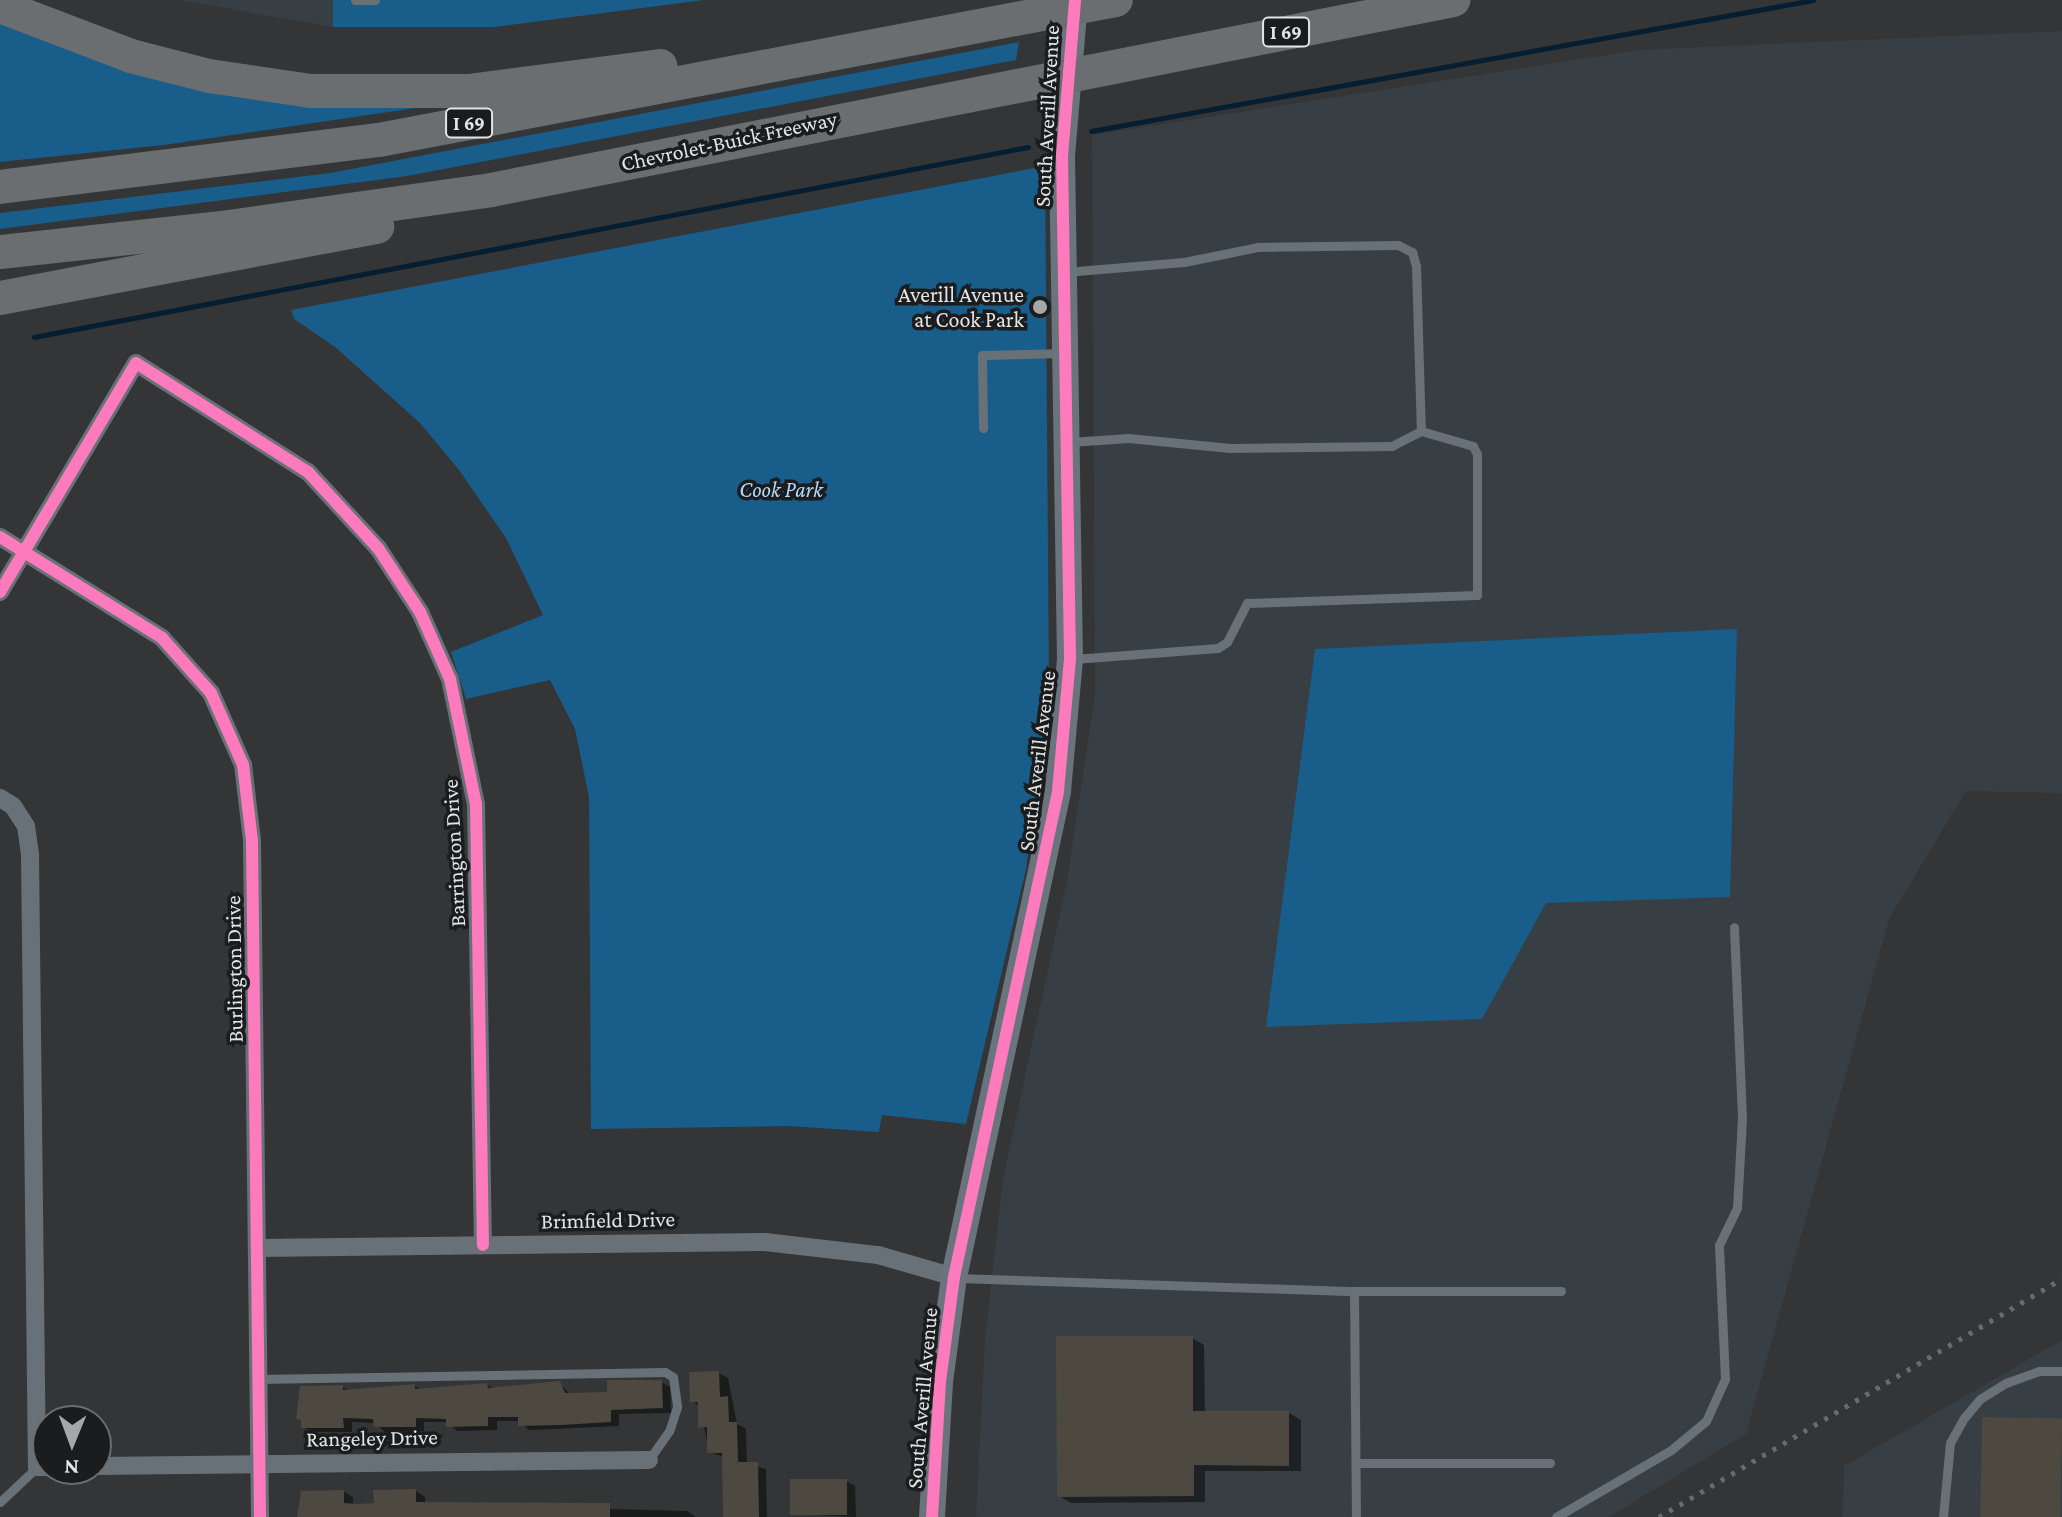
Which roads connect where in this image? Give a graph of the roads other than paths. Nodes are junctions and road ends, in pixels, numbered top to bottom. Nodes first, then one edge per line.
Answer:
1 (355, 0) edge
2 (375, 0) edge
3 (1075, 0) edge
4 (1116, 0) edge
5 (1453, 0) edge
6 (0, 6) edge
7 (934, 34) junction
8 (0, 187) edge
9 (491, 190) junction
10 (0, 252) edge
11 (1062, 272) junction
12 (0, 298) edge
13 (1064, 353) junction
14 (983, 428) dead end
15 (1421, 431) junction
16 (1066, 443) junction
17 (0, 537) edge
18 (24, 552) junction
19 (0, 592) edge
20 (1070, 659) junction
21 (0, 798) edge
22 (1734, 927) dead end
23 (483, 1245) junction
24 (257, 1248) junction
25 (954, 1277) junction
26 (1354, 1291) junction
27 (1561, 1291) dead end
28 (2062, 1371) edge
29 (259, 1379) junction
30 (41, 1405) edge
31 (649, 1460) joint
32 (261, 1463) junction
33 (1356, 1463) junction
34 (1550, 1463) dead end
35 (112, 1466) edge
36 (32, 1475) edge
37 (0, 1502) edge
38 (260, 1517) edge
39 (932, 1517) edge
40 (1356, 1517) edge
41 (1556, 1517) edge
42 (1943, 1517) edge

1 - 2 lane
3 - 11 street, South Averill Avenue
4 - 7 highway, I 69
5 - 9 highway, Chevrolet-Buick Freeway / I 69
6 - 7 highway
7 - 8 highway, I 69
9 - 10 highway, Chevrolet-Buick Freeway / I 69
9 - 12 highway
11 - 13 street, South Averill Avenue
11 - 15 lane
13 - 14 lane
13 - 16 street, South Averill Avenue
15 - 16 lane
15 - 20 lane
16 - 20 street, South Averill Avenue
17 - 18 street, Burlington Drive
18 - 19 street
18 - 23 street, Barrington Drive
18 - 24 street, Burlington Drive
20 - 25 street, South Averill Avenue
21 - 30 street
22 - 41 lane
23 - 24 street, Brimfield Drive
23 - 25 street, Brimfield Drive
24 - 29 street, Burlington Drive
25 - 26 lane
25 - 39 street, South Averill Avenue
26 - 27 lane
26 - 33 lane
28 - 42 lane
29 - 31 lane
29 - 32 street, Burlington Drive
31 - 32 street, Rangeley Drive
32 - 35 street, Rangeley Drive
32 - 38 street, Burlington Drive
33 - 34 lane
33 - 40 lane
36 - 37 lane

